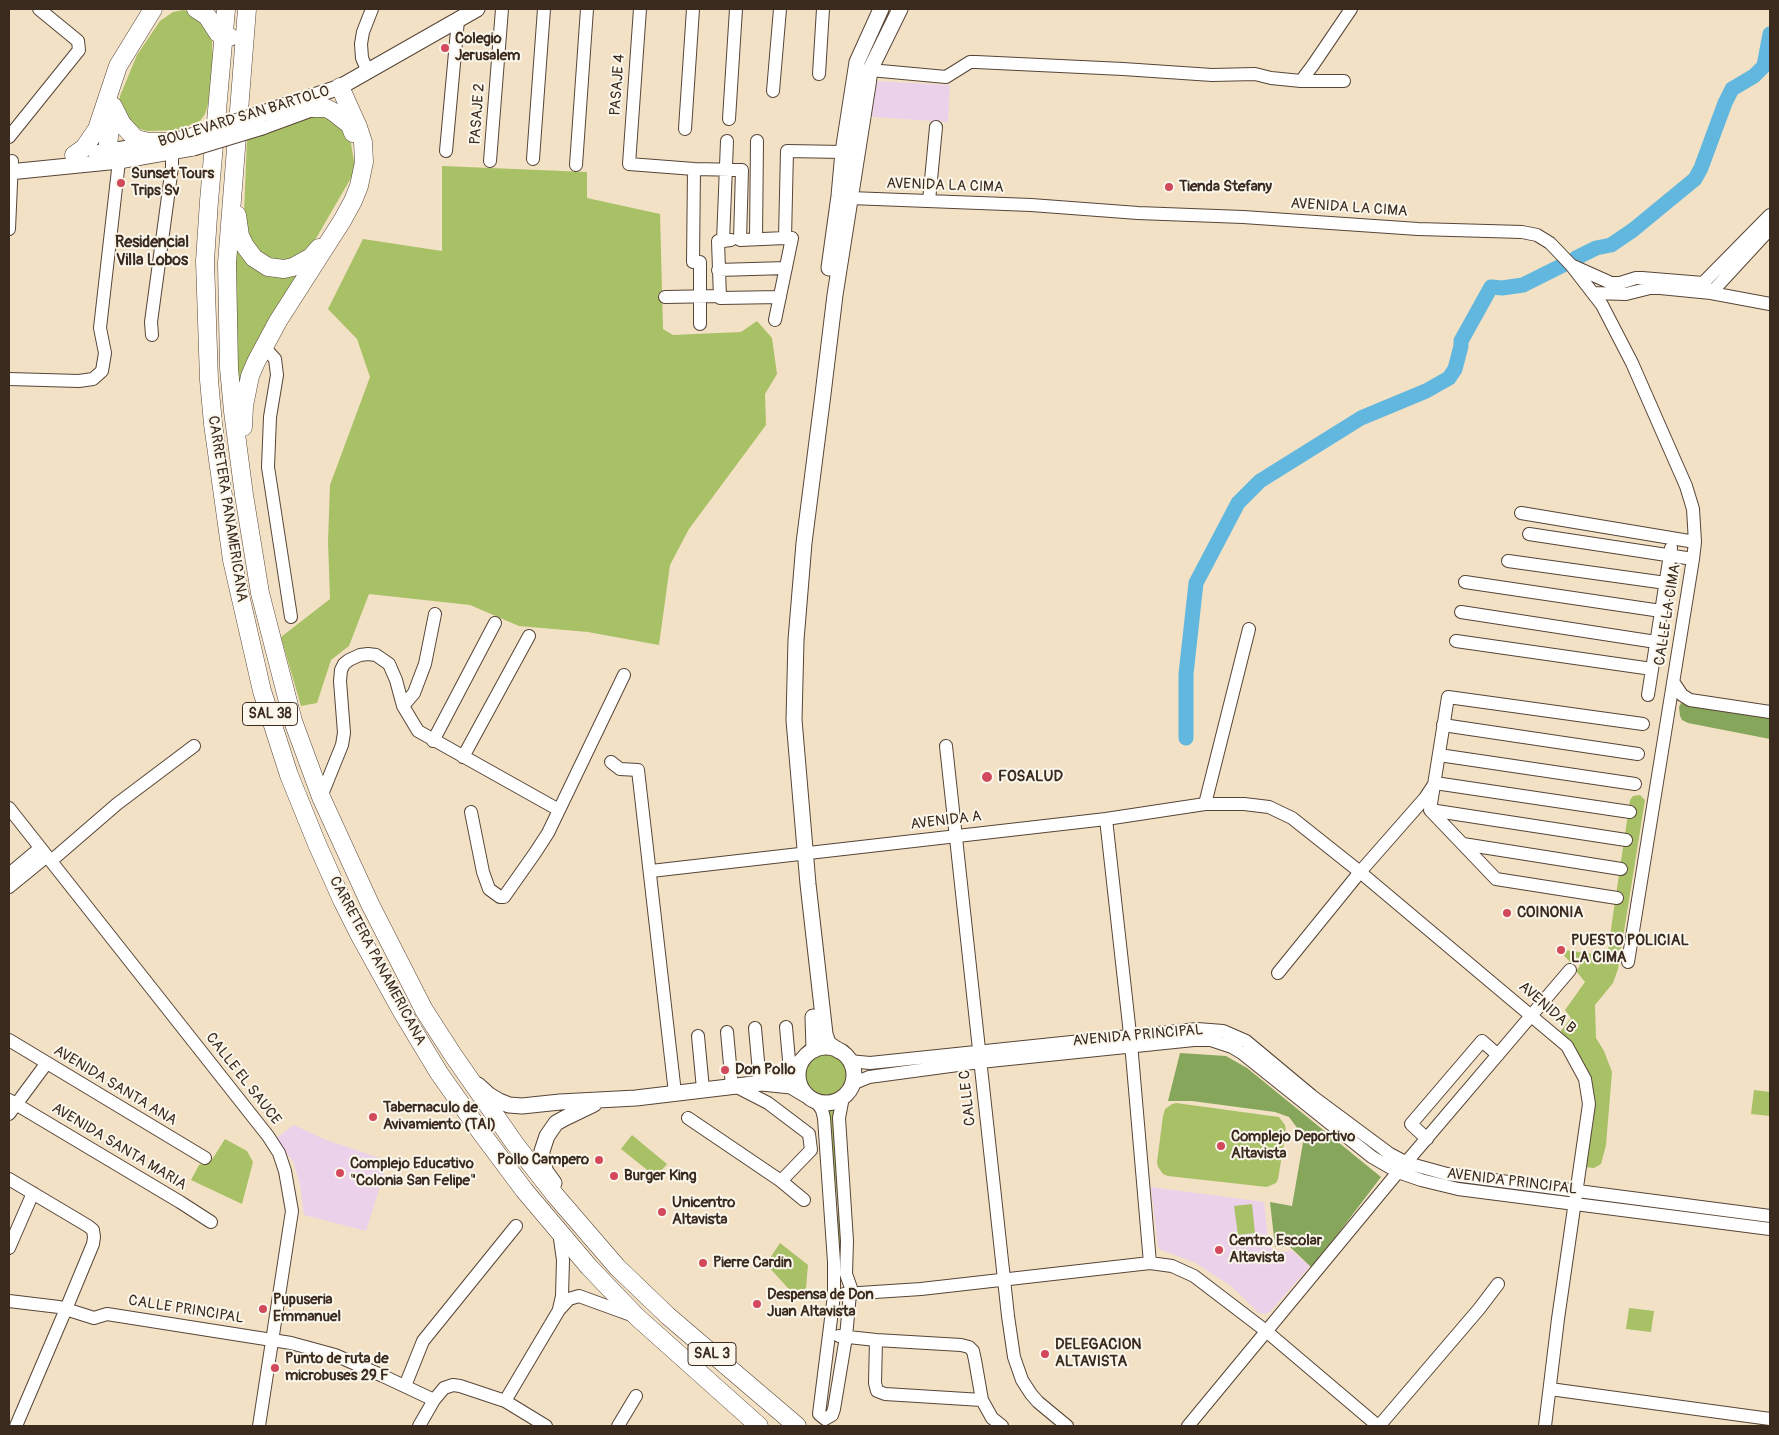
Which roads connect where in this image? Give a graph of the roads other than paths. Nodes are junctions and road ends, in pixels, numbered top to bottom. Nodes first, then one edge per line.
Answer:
1 (39, 9) edge
2 (153, 9) edge
3 (167, 9) edge
4 (196, 9) edge
5 (226, 9) edge
6 (247, 9) edge
7 (372, 9) edge
8 (477, 9) edge
9 (502, 9) edge
10 (544, 9) edge
11 (587, 9) edge
12 (640, 9) edge
13 (693, 9) edge
14 (736, 9) edge
15 (780, 9) edge
16 (823, 9) edge
17 (881, 9) edge
18 (900, 9) edge
19 (1351, 9) edge
20 (458, 20) junction
21 (224, 37) junction
22 (244, 38) junction
23 (870, 70) junction
24 (819, 74) dead end
25 (363, 75) junction
26 (1301, 81) junction
27 (1344, 82) dead end
28 (773, 91) dead end
29 (339, 93) junction
30 (110, 106) junction
31 (312, 108) junction
32 (729, 119) dead end
33 (263, 120) junction
34 (350, 125) junction
35 (936, 127) dead end
36 (685, 129) dead end
37 (10, 134) edge
38 (727, 141) dead end
39 (757, 142) dead end
40 (170, 147) junction
41 (446, 151) dead end
42 (843, 152) junction
43 (74, 156) junction
44 (106, 158) junction
45 (533, 158) dead end
46 (490, 161) dead end
47 (233, 164) junction
48 (576, 166) dead end
49 (10, 167) edge
50 (694, 169) junction
51 (726, 170) junction
52 (844, 197) junction
53 (929, 202) junction
54 (1770, 215) edge
55 (9, 229) edge
56 (1770, 229) edge
57 (785, 238) junction
58 (756, 239) junction
59 (740, 240) junction
60 (723, 241) junction
61 (1571, 265) junction
62 (1736, 265) junction
63 (786, 268) junction
64 (718, 270) junction
65 (1707, 288) junction
66 (1593, 293) junction
67 (700, 296) junction
68 (720, 296) junction
69 (665, 297) dead end
70 (780, 297) junction
71 (1742, 299) junction
72 (1770, 304) edge
73 (775, 320) dead end
74 (700, 324) dead end
75 (152, 334) dead end
76 (264, 347) junction
77 (9, 379) edge
78 (245, 501) junction
79 (225, 513) junction
80 (1521, 513) dead end
81 (1529, 534) dead end
82 (1673, 538) junction
83 (1696, 542) junction
84 (1670, 555) junction
85 (1693, 558) junction
86 (1508, 561) dead end
87 (1466, 582) dead end
88 (1666, 583) junction
89 (1660, 611) junction
90 (1461, 612) dead end
91 (435, 614) dead end
92 (291, 617) dead end
93 (495, 623) dead end
94 (1249, 629) dead end
95 (529, 636) dead end
96 (1456, 641) dead end
97 (1656, 642) junction
98 (1652, 669) junction
99 (624, 675) dead end
100 (1674, 683) junction
101 (1648, 695) dead end
102 (403, 706) junction
103 (1770, 712) edge
104 (1644, 724) dead end
105 (1443, 725) junction
106 (433, 741) junction
107 (194, 746) dead end
108 (946, 746) dead end
109 (1638, 754) dead end
110 (1439, 755) junction
111 (463, 757) junction
112 (611, 762) dead end
113 (1435, 783) junction
114 (1635, 784) dead end
115 (321, 797) junction
116 (1205, 804) junction
117 (1244, 804) joint
118 (9, 808) edge
119 (558, 810) junction
120 (1430, 810) junction
121 (471, 812) dead end
122 (1630, 812) dead end
123 (1106, 819) junction
124 (956, 836) junction
125 (1626, 840) dead end
126 (1463, 844) junction
127 (801, 854) junction
128 (46, 855) junction
129 (1621, 869) dead end
130 (650, 871) junction
131 (1360, 872) junction
132 (9, 874) edge
133 (9, 887) edge
134 (362, 888) junction
135 (1617, 898) dead end
136 (342, 900) junction
137 (380, 924) junction
138 (360, 936) junction
139 (1628, 962) dead end
140 (1570, 970) dead end
141 (1278, 973) dead end
142 (1531, 1016) junction
143 (786, 1027) dead end
144 (755, 1028) dead end
145 (727, 1032) dead end
146 (698, 1036) dead end
147 (9, 1040) edge
148 (1130, 1041) junction
149 (809, 1054) junction
150 (1498, 1055) junction
151 (453, 1056) junction
152 (844, 1056) junction
153 (980, 1057) junction
154 (46, 1064) junction
155 (790, 1071) junction
156 (758, 1084) junction
157 (852, 1084) junction
158 (734, 1086) junction
159 (703, 1089) junction
160 (675, 1093) junction
161 (843, 1097) junction
162 (811, 1098) junction
163 (606, 1100) junction
164 (768, 1103) junction
165 (11, 1106) edge
166 (688, 1118) dead end
167 (1427, 1139) junction
168 (205, 1158) dead end
169 (1402, 1167) junction
170 (9, 1179) edge
171 (781, 1181) junction
172 (1577, 1190) junction
173 (33, 1193) junction
174 (804, 1200) dead end
175 (1574, 1205) junction
176 (1770, 1216) edge
177 (211, 1222) dead end
178 (516, 1226) dead end
179 (1770, 1229) edge
180 (559, 1232) junction
181 (9, 1248) edge
182 (602, 1252) junction
183 (841, 1262) junction
184 (1150, 1263) junction
185 (629, 1279) joint
186 (1004, 1279) junction
187 (1498, 1284) dead end
188 (850, 1293) junction
189 (834, 1295) junction
190 (9, 1301) edge
191 (66, 1309) junction
192 (559, 1310) junction
193 (637, 1317) junction
194 (1266, 1331) junction
195 (830, 1334) junction
196 (846, 1337) junction
197 (272, 1340) junction
198 (876, 1340) junction
199 (405, 1386) junction
200 (1550, 1389) junction
201 (636, 1396) dead end
202 (765, 1399) junction
203 (434, 1400) junction
204 (982, 1400) junction
205 (505, 1401) junction
206 (15, 1412) edge
207 (1770, 1420) edge
208 (754, 1422) edge
209 (825, 1422) edge
210 (994, 1424) edge
211 (16, 1426) edge
212 (258, 1426) edge
213 (419, 1426) edge
214 (546, 1426) edge
215 (618, 1426) edge
216 (796, 1426) edge
217 (1067, 1426) edge
218 (1188, 1426) edge
219 (1378, 1426) edge
220 (1545, 1426) edge

1 - 37 street
2 - 30 highway
3 - 30 highway
4 - 21 highway
5 - 21 highway, CARRETERA PANAMERICANA / SAL 38
6 - 22 highway, CARRETERA PANAMERICANA / SAL 38
7 - 25 street
8 - 20 main road, BOULEVARD SAN BARTOLO
9 - 46 street, PASAJE 2
10 - 45 street
11 - 48 street
12 - 50 street, PASAJE 4
13 - 36 street
14 - 32 street
15 - 28 street
16 - 24 street
17 - 42 main road
18 - 23 main road
19 - 26 street
20 - 25 main road, BOULEVARD SAN BARTOLO
20 - 41 street
21 - 22 highway
21 - 79 highway, CARRETERA PANAMERICANA / SAL 38
22 - 47 highway, CARRETERA PANAMERICANA / SAL 38
23 - 26 street
23 - 52 main road
25 - 29 main road, BOULEVARD SAN BARTOLO
26 - 27 street
29 - 31 main road, BOULEVARD SAN BARTOLO
29 - 33 main road, BOULEVARD SAN BARTOLO
29 - 34 highway
29 - 76 highway
30 - 40 highway
30 - 43 highway
30 - 44 highway
31 - 33 main road, BOULEVARD SAN BARTOLO
31 - 34 highway
33 - 40 main road, BOULEVARD SAN BARTOLO, bridge
34 - 47 highway
35 - 53 street
38 - 51 street
39 - 58 street
40 - 44 main road, BOULEVARD SAN BARTOLO
40 - 75 street
42 - 52 main road
42 - 57 street
43 - 44 main road
43 - 49 main road
44 - 49 main road
44 - 77 street
47 - 78 highway, CARRETERA PANAMERICANA / SAL 38
49 - 55 street
50 - 51 street
50 - 67 street
51 - 59 street
51 - 60 street
52 - 53 street, AVENIDA LA CIMA
52 - 127 main road
53 - 61 street, AVENIDA LA CIMA
54 - 65 street
56 - 62 street
57 - 58 street
57 - 63 street
58 - 59 street
59 - 60 street
60 - 64 street
61 - 65 street
61 - 66 street, AVENIDA LA CIMA
62 - 65 street
62 - 71 street
63 - 64 street
63 - 70 street
64 - 68 street
65 - 66 street
65 - 71 street
66 - 83 street, CALLE LA CIMA
67 - 68 street
67 - 69 street
67 - 74 street
68 - 70 street
70 - 73 street
71 - 72 street
76 - 78 highway
76 - 92 street
78 - 79 highway
78 - 115 highway, CARRETERA PANAMERICANA / SAL 38
79 - 136 highway, CARRETERA PANAMERICANA / SAL 38
80 - 82 street
81 - 84 street
82 - 83 street
82 - 84 street
83 - 85 street, CALLE LA CIMA
84 - 85 street
84 - 88 street
85 - 100 street, CALLE LA CIMA
86 - 88 street
87 - 89 street
88 - 89 street
89 - 97 street
90 - 97 street
91 - 102 street
93 - 106 street
94 - 116 street
95 - 111 street
96 - 98 street
97 - 98 street
98 - 101 street
99 - 119 street
100 - 103 street
100 - 139 street, CALLE LA CIMA
102 - 106 street
102 - 115 street
104 - 105 street
105 - 109 street
105 - 110 street
106 - 111 street
107 - 128 street
108 - 124 street, CALLE C
110 - 113 street
110 - 114 street
111 - 119 street
112 - 130 street
113 - 120 street
113 - 122 street
113 - 131 street
115 - 134 highway, CARRETERA PANAMERICANA / SAL 38
116 - 117 street, AVENIDA A
116 - 123 street, AVENIDA A
117 - 131 street, AVENIDA B
118 - 128 street, CALLE EL SAUCE
119 - 121 street
120 - 125 street
120 - 126 street
123 - 124 street, AVENIDA A
123 - 148 street
124 - 127 street, AVENIDA A
124 - 153 street, CALLE C
126 - 129 street
126 - 135 street
127 - 130 street, AVENIDA A
127 - 149 main road
127 - 152 main road
128 - 132 street
128 - 133 street
128 - 197 street, CALLE EL SAUCE
130 - 160 street
131 - 141 street
131 - 142 street, AVENIDA B
134 - 136 highway
134 - 137 highway, CARRETERA PANAMERICANA / SAL 38
136 - 138 highway, CARRETERA PANAMERICANA / SAL 38
137 - 138 highway
137 - 151 highway, CARRETERA PANAMERICANA / SAL 38
138 - 180 highway, CARRETERA PANAMERICANA / SAL 38
140 - 142 street
142 - 150 street
142 - 172 street, AVENIDA B
143 - 155 street
144 - 156 street
145 - 158 street
146 - 159 street
147 - 154 street, AVENIDA SANTA ANA
148 - 153 street, AVENIDA PRINCIPAL
148 - 169 street, AVENIDA PRINCIPAL
148 - 184 street
149 - 152 main road
149 - 155 main road
149 - 162 main road
150 - 167 street
150 - 167 street
151 - 163 main road
151 - 182 highway, CARRETERA PANAMERICANA / SAL 38
152 - 153 street, AVENIDA PRINCIPAL
152 - 157 main road
153 - 157 street, AVENIDA PRINCIPAL
153 - 186 street, CALLE C
154 - 165 street
154 - 168 street, AVENIDA SANTA ANA
155 - 156 main road
156 - 158 main road
156 - 162 main road
156 - 164 street
157 - 161 main road
158 - 159 main road
158 - 164 street
159 - 160 main road
160 - 163 main road
161 - 162 main road
161 - 183 street
162 - 183 street
163 - 182 main road
164 - 171 street
165 - 177 street, AVENIDA SANTA MARIA
166 - 171 street
167 - 169 street
169 - 172 street, AVENIDA PRINCIPAL
169 - 175 street, AVENIDA PRINCIPAL
169 - 194 street
170 - 173 street
171 - 174 street
172 - 175 street, AVENIDA B
172 - 176 street, AVENIDA PRINCIPAL
173 - 181 street
173 - 191 street
175 - 179 street, AVENIDA PRINCIPAL
175 - 200 street, AVENIDA B
178 - 199 street
180 - 192 street
180 - 193 highway, CARRETERA PANAMERICANA / SAL 38
182 - 185 highway, CARRETERA PANAMERICANA / SAL 38
183 - 188 street
183 - 189 street
184 - 186 street
184 - 194 street
185 - 202 highway, SAL 3
186 - 188 street
186 - 217 street, CALLE C
187 - 219 street
188 - 189 street
188 - 196 street
189 - 195 street
190 - 191 street, CALLE PRINCIPAL
191 - 197 street, CALLE PRINCIPAL
191 - 206 street
192 - 193 street
192 - 205 street
193 - 208 highway, SAL 3
194 - 218 street
194 - 219 street
195 - 196 street
195 - 209 street
196 - 198 street
196 - 209 street
197 - 199 street, CALLE PRINCIPAL
197 - 212 street, CALLE EL SAUCE
198 - 204 street
198 - 204 street
199 - 203 street, CALLE PRINCIPAL
200 - 207 street
200 - 220 street, AVENIDA B
201 - 215 street
202 - 208 highway
202 - 216 highway, SAL 3
203 - 205 street
203 - 213 street
204 - 210 street
205 - 214 street
206 - 211 street

